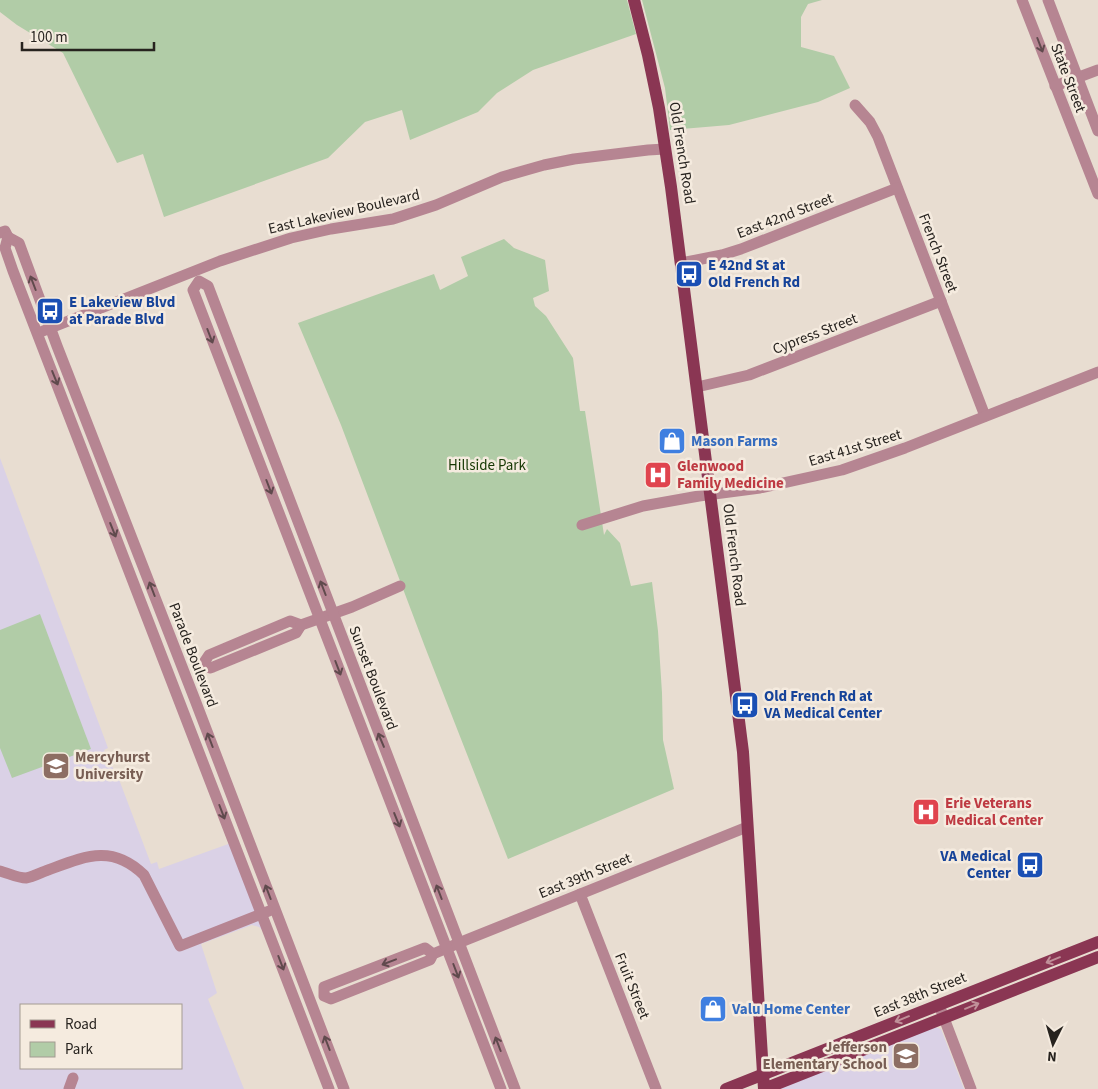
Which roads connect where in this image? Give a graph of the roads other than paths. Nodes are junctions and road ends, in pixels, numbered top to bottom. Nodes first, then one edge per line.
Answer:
1 (634, 0) edge
2 (1022, 0) edge
3 (1048, 0) edge
4 (1098, 70) edge
5 (1077, 78) junction
6 (1055, 86) junction
7 (855, 105) dead end
8 (1098, 131) edge
9 (665, 149) junction
10 (897, 188) junction
11 (1098, 194) edge
12 (5, 234) edge
13 (681, 263) junction
14 (198, 276) junction
15 (941, 301) junction
16 (50, 328) junction
17 (37, 333) junction
18 (1098, 372) edge
19 (697, 387) junction
20 (985, 416) junction
21 (710, 494) junction
22 (582, 525) dead end
23 (400, 586) dead end
24 (333, 614) junction
25 (319, 618) junction
26 (184, 671) junction
27 (169, 676) junction
28 (747, 826) junction
29 (0, 871) edge
30 (580, 894) junction
31 (275, 909) junction
32 (262, 914) junction
33 (1098, 942) edge
34 (459, 943) junction
35 (447, 948) junction
36 (1098, 957) edge
37 (311, 1001) junction
38 (939, 1005) junction
39 (297, 1006) junction
40 (943, 1017) junction
41 (763, 1074) junction
42 (329, 1089) edge
43 (344, 1089) edge
44 (500, 1089) edge
45 (515, 1089) edge
46 (656, 1089) edge
47 (726, 1089) edge
48 (764, 1089) edge
49 (971, 1089) edge

1 - 9 main road, Old French Road
2 -> 6 street, State Street
3 - 5 street, State Street
4 - 5 street
5 - 6 street
5 - 8 street, State Street
6 - 11 street, State Street
7 - 10 street, French Street
9 - 13 main road, Old French Road
9 - 14 street, East Lakeview Boulevard
10 - 13 street, East 42nd Street
10 - 15 street, French Street
16 -> 12 street, Parade Boulevard
12 - 17 street, Parade Boulevard
13 - 19 main road, Old French Road
14 - 16 street, East Lakeview Boulevard
24 -> 14 street, Sunset Boulevard
14 -> 25 street, Sunset Boulevard
15 - 19 street, Cypress Street
15 - 20 street, French Street
16 - 17 street, East Lakeview Boulevard
26 -> 16 street, Parade Boulevard
17 -> 27 street, Parade Boulevard
18 - 20 street, East 41st Street
19 - 21 main road, Old French Road
20 - 21 street, East 41st Street
21 - 22 street, East 41st Street
21 - 28 main road, Old French Road
23 - 24 street
24 - 25 street
34 -> 24 street, Sunset Boulevard
25 - 26 street
25 -> 35 street, Sunset Boulevard
26 - 27 street
31 -> 26 street, Parade Boulevard
27 -> 32 street, Parade Boulevard
28 - 30 street, East 39th Street
28 - 41 main road, Old French Road
29 - 32 street
30 - 34 street, East 39th Street
30 - 46 street, Fruit Street
31 - 32 street
31 - 37 street, Parade Boulevard
32 -> 39 street, Parade Boulevard
33 -> 38 main road, East 38th Street
34 - 35 street, East 39th Street
45 -> 34 street, Sunset Boulevard
35 - 37 street, East 39th Street
35 -> 44 street, Sunset Boulevard
40 -> 36 main road, East 38th Street
37 - 39 street, East 39th Street
43 -> 37 street, Parade Boulevard
38 - 40 street
38 -> 41 main road, East 38th Street
39 - 42 street, Parade Boulevard
40 - 48 main road, East 38th Street
40 - 49 street
41 - 47 main road, East 38th Street
41 - 48 main road, Old French Road

